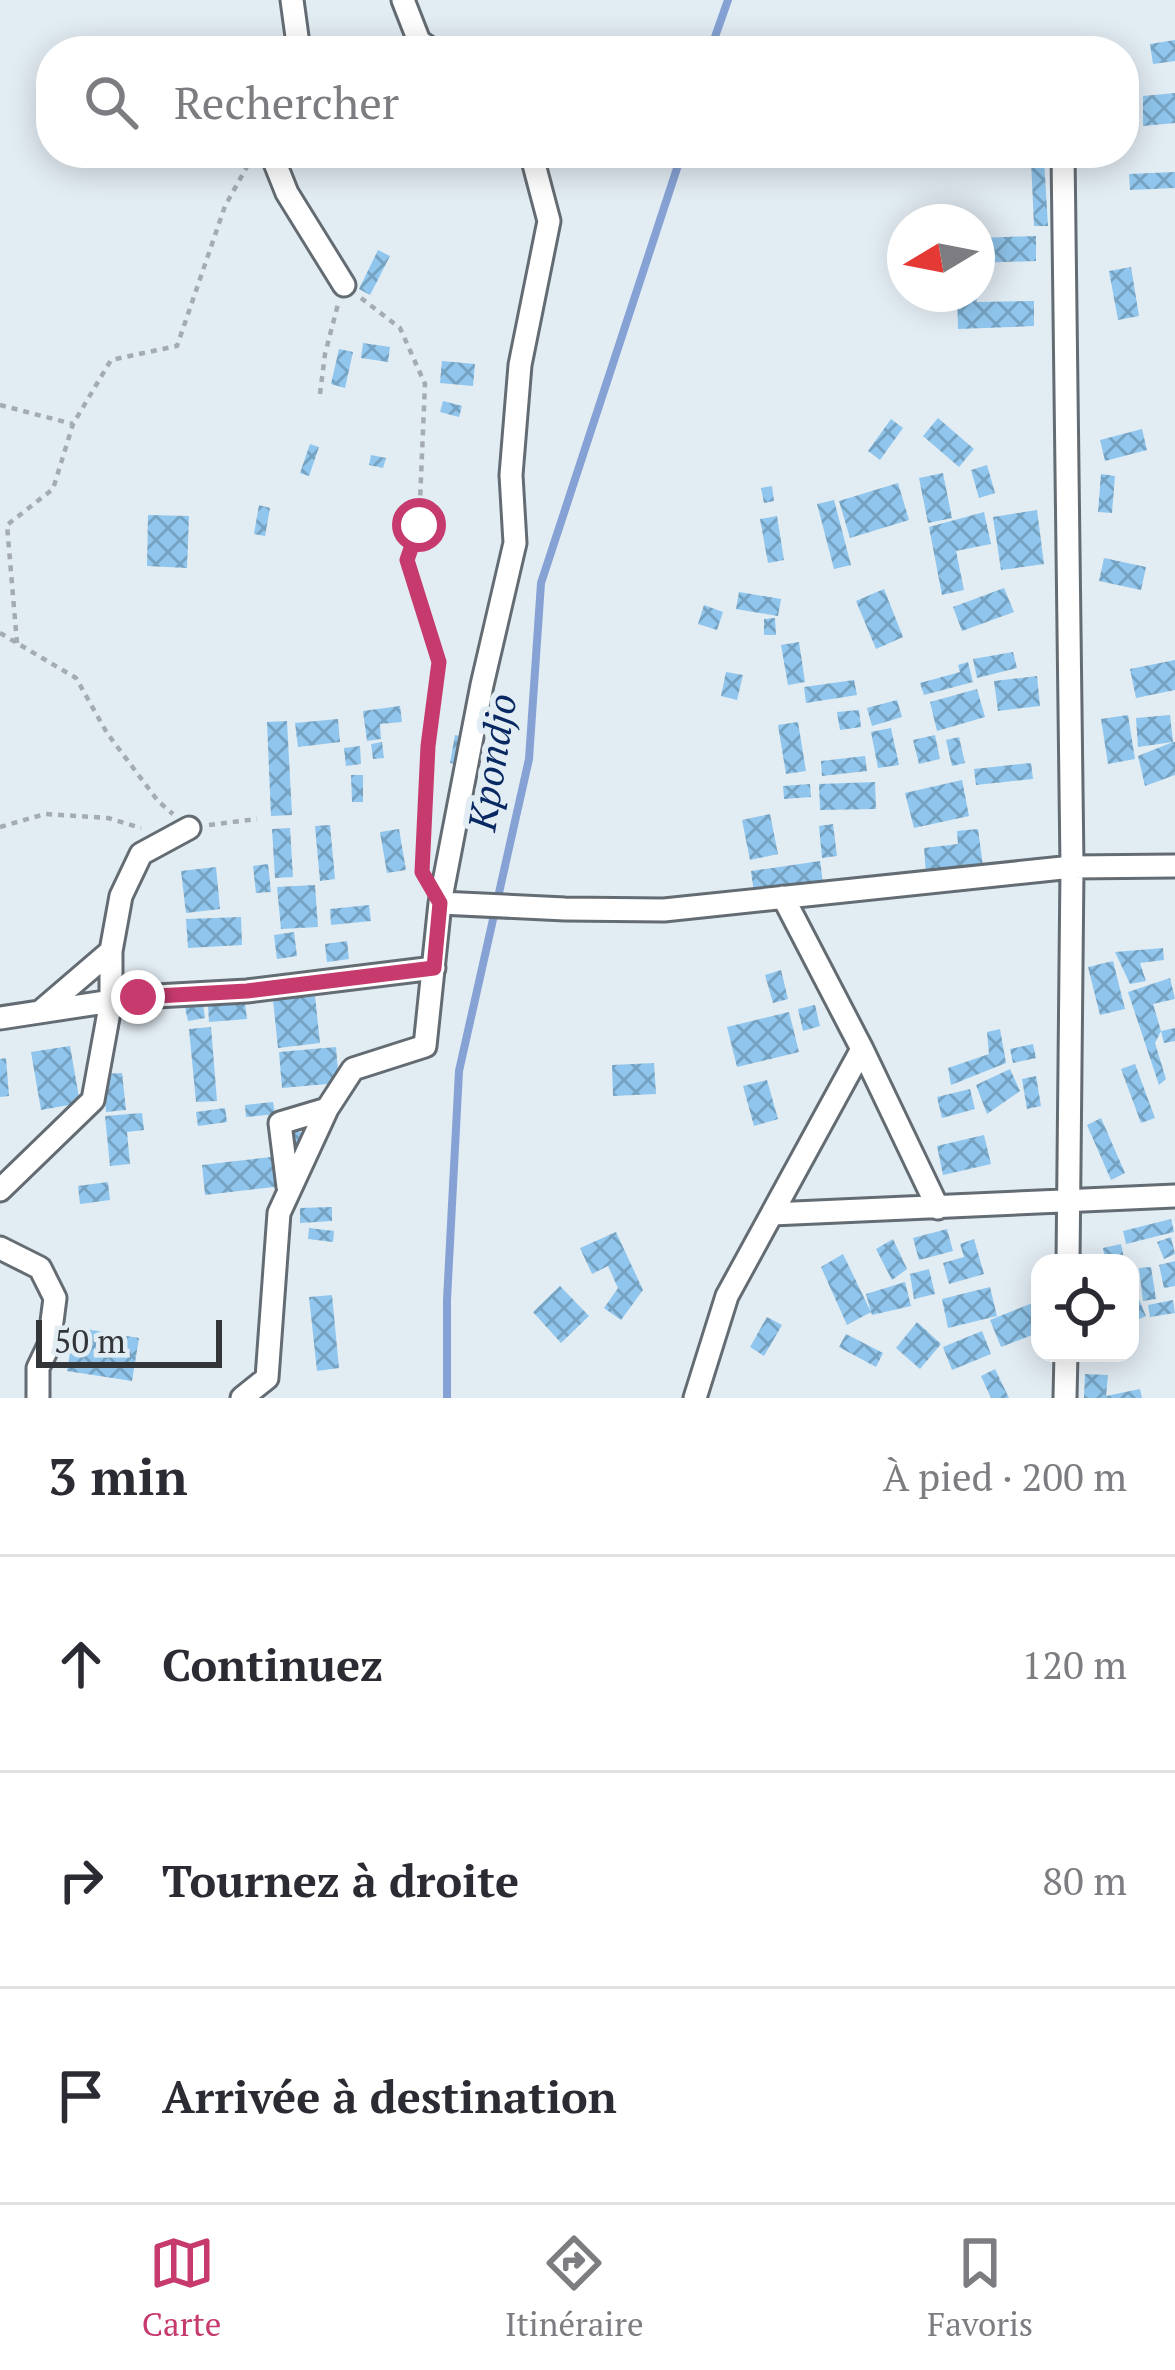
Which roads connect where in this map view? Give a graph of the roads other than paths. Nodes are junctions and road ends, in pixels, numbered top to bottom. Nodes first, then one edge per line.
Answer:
1 (292, 0) edge
2 (403, 0) edge
3 (297, 36) edge
4 (416, 36) edge
5 (277, 168) edge
6 (535, 168) edge
7 (1063, 168) edge
8 (344, 285) road end
9 (181, 832) road end
10 (1175, 866) edge
11 (1072, 867) junction
12 (783, 897) junction
13 (449, 903) junction
14 (111, 951) junction
15 (434, 968) junction
16 (111, 1001) junction
17 (41, 1012) junction
18 (0, 1018) edge
19 (862, 1049) junction
20 (327, 1109) junction
21 (289, 1189) junction
22 (0, 1190) edge
23 (1175, 1196) edge
24 (1069, 1202) junction
25 (938, 1208) junction
26 (772, 1214) junction
27 (0, 1248) edge
28 (1068, 1254) edge
29 (1066, 1362) edge
30 (38, 1398) edge
31 (242, 1398) edge
32 (695, 1398) edge
33 (1065, 1398) edge

1 - 3 street
2 - 4 street
5 - 8 street
6 - 13 street
7 - 11 street
9 - 14 street
10 - 11 street
11 - 12 street
11 - 24 street
12 - 13 street
12 - 19 street
13 - 15 street
14 - 16 street
14 - 17 street
15 - 16 street
15 - 20 street
16 - 17 street
16 - 22 street
17 - 18 street
19 - 25 street
19 - 26 street
20 - 21 street
20 - 21 street
21 - 31 street
23 - 24 street
24 - 25 street
24 - 28 street
25 - 26 street
26 - 32 street
27 - 30 street
29 - 33 street

